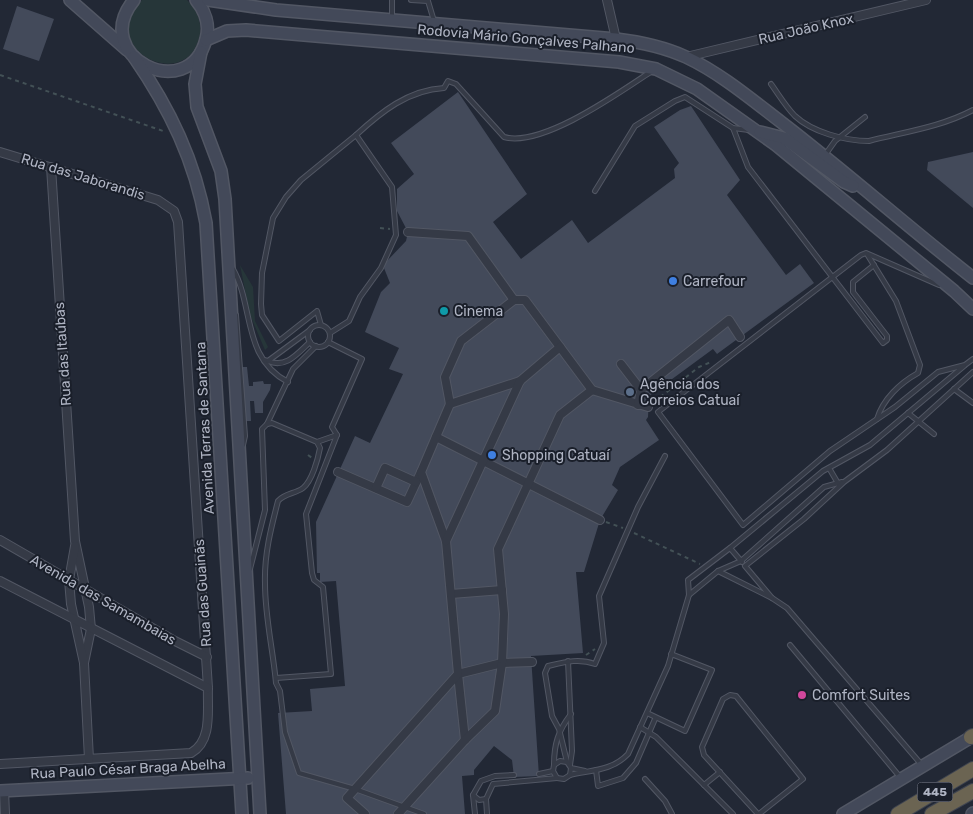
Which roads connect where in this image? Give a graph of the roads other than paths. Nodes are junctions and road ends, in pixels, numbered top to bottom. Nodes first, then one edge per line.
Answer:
1 (70, 0) edge
2 (134, 0) edge
3 (196, 0) edge
4 (208, 0) edge
5 (392, 0) edge
6 (411, 0) edge
7 (607, 0) edge
8 (926, 0) edge
9 (275, 5) edge
10 (392, 20) junction
11 (435, 24) junction
12 (616, 39) junction
13 (206, 40) junction
14 (201, 52) junction
15 (131, 54) junction
16 (686, 57) junction
17 (656, 69) junction
18 (771, 84) dead end
19 (973, 110) edge
20 (865, 117) dead end
21 (733, 128) junction
22 (756, 131) junction
23 (356, 135) junction
24 (840, 137) junction
25 (0, 152) edge
26 (824, 155) junction
27 (51, 167) junction
28 (595, 190) dead end
29 (867, 192) junction
30 (166, 204) joint
31 (914, 230) junction
32 (408, 232) dead end
33 (899, 246) junction
34 (866, 253) junction
35 (229, 261) junction
36 (874, 265) junction
37 (833, 278) junction
38 (973, 278) edge
39 (954, 291) junction
40 (514, 300) junction
41 (973, 309) edge
42 (321, 325) junction
43 (310, 330) junction
44 (330, 334) junction
45 (740, 337) dead end
46 (310, 342) junction
47 (328, 342) junction
48 (316, 346) junction
49 (560, 347) junction
50 (973, 359) edge
51 (266, 361) junction
52 (621, 364) dead end
53 (965, 365) junction
54 (973, 372) edge
55 (520, 381) junction
56 (288, 382) junction
57 (954, 389) junction
58 (592, 390) junction
59 (640, 390) junction
60 (450, 404) junction
61 (638, 404) junction
62 (973, 404) edge
63 (648, 407) road end
64 (908, 413) junction
65 (877, 419) junction
66 (918, 420) junction
67 (267, 424) junction
68 (934, 434) dead end
69 (337, 435) junction
70 (436, 437) junction
71 (317, 442) junction
72 (665, 456) dead end
73 (483, 460) junction
74 (829, 468) junction
75 (338, 472) dead end
76 (421, 472) junction
77 (416, 482) junction
78 (529, 483) junction
79 (839, 485) junction
80 (376, 488) junction
81 (600, 520) road end
82 (0, 540) edge
83 (446, 541) junction
84 (75, 542) junction
85 (730, 548) junction
86 (741, 561) junction
87 (745, 566) junction
88 (718, 572) junction
89 (248, 578) junction
90 (69, 580) junction
91 (0, 582) edge
92 (86, 590) junction
93 (502, 590) junction
94 (451, 594) junction
95 (689, 595) junction
96 (772, 598) junction
97 (74, 621) junction
98 (91, 629) junction
99 (790, 645) dead end
100 (671, 654) junction
101 (207, 657) junction
102 (568, 661) junction
103 (84, 662) junction
104 (532, 662) dead end
105 (502, 663) junction
106 (458, 674) junction
107 (276, 678) junction
108 (208, 688) junction
109 (647, 713) junction
110 (571, 714) junction
111 (655, 719) junction
112 (640, 727) junction
113 (559, 729) junction
114 (648, 732) junction
115 (972, 736) edge
116 (465, 740) junction
117 (89, 759) junction
118 (0, 764) edge
119 (554, 765) junction
120 (569, 765) junction
121 (922, 766) junction
122 (596, 770) junction
123 (973, 770) edge
124 (553, 771) junction
125 (587, 771) junction
126 (720, 772) junction
127 (539, 774) dead end
128 (514, 775) dead end
129 (570, 775) junction
130 (257, 777) junction
131 (241, 778) junction
132 (557, 778) junction
133 (645, 779) dead end
134 (901, 779) junction
135 (704, 785) junction
136 (355, 789) junction
137 (2, 790) edge
138 (973, 791) edge
139 (473, 795) junction
140 (486, 799) junction
141 (404, 807) junction
142 (5, 814) edge
143 (242, 814) edge
144 (260, 814) edge
145 (365, 814) edge
146 (398, 814) edge
147 (424, 814) edge
148 (474, 814) edge
149 (488, 814) edge
150 (672, 814) edge
151 (733, 814) edge
152 (758, 814) edge
153 (843, 814) edge
154 (898, 814) edge
155 (932, 814) edge

1 - 15 main road
2 - 15 main road
3 - 13 main road
4 - 9 main road, Rodovia Mário Gonçalves Palhano
5 - 10 lane
6 - 11 lane
7 - 12 street
8 - 16 street, Rua João Knox
9 - 10 main road, Rodovia Mário Gonçalves Palhano
10 - 11 main road, Rodovia Mário Gonçalves Palhano
11 - 12 main road, Rodovia Mário Gonçalves Palhano
12 - 16 main road, Rodovia Mário Gonçalves Palhano
13 - 14 main road
13 - 17 main road, Rodovia Mário Gonçalves Palhano
14 - 15 main road
14 - 35 main road
15 - 131 main road, Avenida Terras de Santana
16 - 26 main road, Rodovia Mário Gonçalves Palhano
17 - 22 main road, Rodovia Mário Gonçalves Palhano
17 - 23 lane
18 - 24 lane
19 - 24 lane
20 - 24 lane
21 - 22 lane
21 - 28 lane
21 - 37 lane
22 - 29 main road
22 - 33 main road, Rodovia Mário Gonçalves Palhano
23 - 42 lane
23 - 44 lane
24 - 26 lane
25 - 27 street, Rua das Jaborandis
26 - 29 main road, Rodovia Mário Gonçalves Palhano
27 - 30 street, Rua das Jaborandis
27 - 84 street, Rua das Itaúbas
29 - 31 main road, Rodovia Mário Gonçalves Palhano
30 - 101 street, Rua das Guainãs
31 - 33 main road
31 - 38 main road, Rodovia Mário Gonçalves Palhano
32 - 40 street
33 - 39 main road, Rodovia Mário Gonçalves Palhano
34 - 36 lane
34 - 37 lane
34 - 39 lane
35 - 51 lane
35 - 89 main road
36 - 37 lane
36 - 65 lane
37 - 65 lane
39 - 41 main road, Rodovia Mário Gonçalves Palhano
40 - 49 street
40 - 60 street
42 - 43 lane
42 - 44 lane
43 - 46 lane
43 - 51 lane
44 - 47 lane
45 - 59 street
46 - 48 lane
46 - 51 lane
47 - 48 lane
47 - 69 lane
48 - 56 lane
49 - 55 street
49 - 58 street
50 - 53 lane
51 - 56 lane
52 - 59 street
53 - 64 lane
53 - 65 lane
54 - 57 lane
55 - 60 street
55 - 73 street
56 - 67 lane
57 - 62 lane
57 - 66 lane
58 - 61 street
58 - 78 street
59 - 61 street
60 - 70 street
61 - 63 street
64 - 66 lane
64 - 74 lane
66 - 68 lane
66 - 79 lane
67 - 71 lane
67 - 89 lane
69 - 71 lane
69 - 107 lane
70 - 73 street
70 - 76 street
71 - 107 lane
72 - 102 lane
73 - 78 street
73 - 83 street
74 - 79 lane
74 - 85 lane
75 - 80 street
76 - 77 street
76 - 83 street
77 - 80 street
77 - 80 street
78 - 81 street
78 - 93 street
79 - 86 lane
79 - 87 lane
82 - 90 street, Avenida das Samambaias
83 - 94 street
84 - 90 street, Rua das Itaúbas
84 - 92 street, Rua das Itaúbas
85 - 86 lane
85 - 95 lane
86 - 87 lane
86 - 88 lane
87 - 96 lane
88 - 95 lane
88 - 96 lane
89 - 130 main road
90 - 92 street, Avenida das Samambaias
90 - 97 street, Rua das Itaúbas
91 - 97 street, Avenida das Samambaias
92 - 98 street, Rua das Itaúbas
92 - 101 street, Avenida das Samambaias
93 - 94 street
93 - 105 street
94 - 106 street
95 - 100 lane
96 - 121 lane
97 - 98 street, Avenida das Samambaias
97 - 103 street, Rua das Itaúbas
98 - 103 street, Rua das Itaúbas
98 - 108 street, Avenida das Samambaias
99 - 134 lane
100 - 109 lane
100 - 111 lane
101 - 108 street, Rua das Guainãs
102 - 110 lane
102 - 113 lane
103 - 117 street, Rua das Itaúbas
104 - 105 street
105 - 106 street
105 - 116 street
106 - 116 street
106 - 136 street
107 - 136 lane
108 - 117 street, Rua das Guainãs
109 - 111 lane
109 - 112 lane
110 - 113 lane
110 - 120 lane
111 - 114 lane
112 - 114 lane
112 - 122 lane
113 - 119 lane
113 - 120 lane
114 - 122 lane
114 - 135 lane
115 - 121 main road
116 - 141 street
117 - 118 street
119 - 120 lane
119 - 124 lane
120 - 125 lane
120 - 129 lane
121 - 134 main road
122 - 125 lane
123 - 154 highway, 445
124 - 127 lane
124 - 132 lane
125 - 129 lane
126 - 135 lane
126 - 152 lane
126 - 152 lane
128 - 139 lane
129 - 132 lane
130 - 131 main road, Rua Paulo César Braga Abelha
130 - 144 main road
131 - 137 main road, Rua Paulo César Braga Abelha
131 - 143 main road, Avenida Terras de Santana
132 - 140 lane
133 - 150 lane
134 - 153 main road
135 - 151 lane
136 - 141 lane
136 - 145 street
137 - 142 street
138 - 155 highway, 445
139 - 140 lane
139 - 148 lane
140 - 149 lane
141 - 146 street
141 - 147 lane

